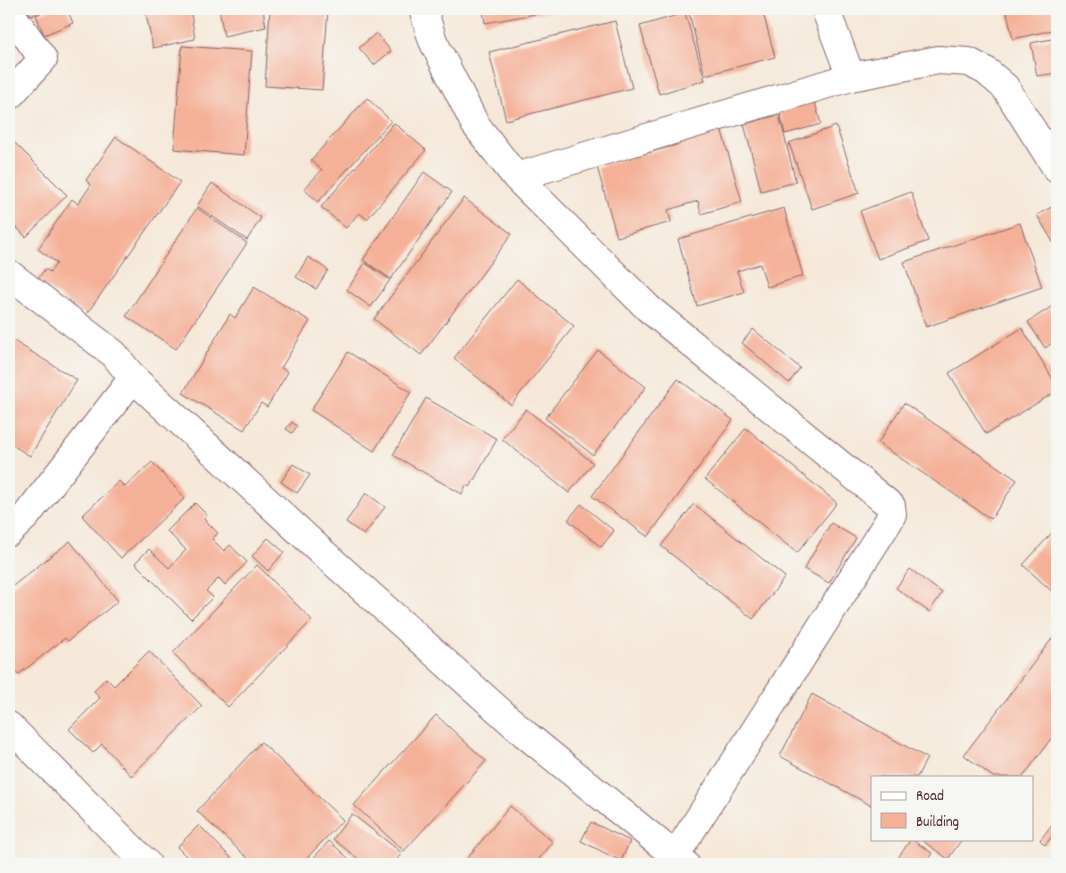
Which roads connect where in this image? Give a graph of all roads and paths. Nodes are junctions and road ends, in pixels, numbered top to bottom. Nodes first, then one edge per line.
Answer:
1 (423, 9) edge
2 (826, 9) edge
3 (9, 11) edge
4 (851, 77) junction
5 (9, 96) edge
6 (1057, 169) edge
7 (516, 177) junction
8 (9, 274) edge
9 (132, 378) junction
10 (9, 532) edge
11 (9, 726) edge
12 (680, 860) edge
13 (147, 864) edge

1 - 7 street
2 - 4 street
3 - 5 street
4 - 6 street
4 - 7 street
7 - 12 street
8 - 9 street
9 - 10 street
9 - 12 street
11 - 13 street

